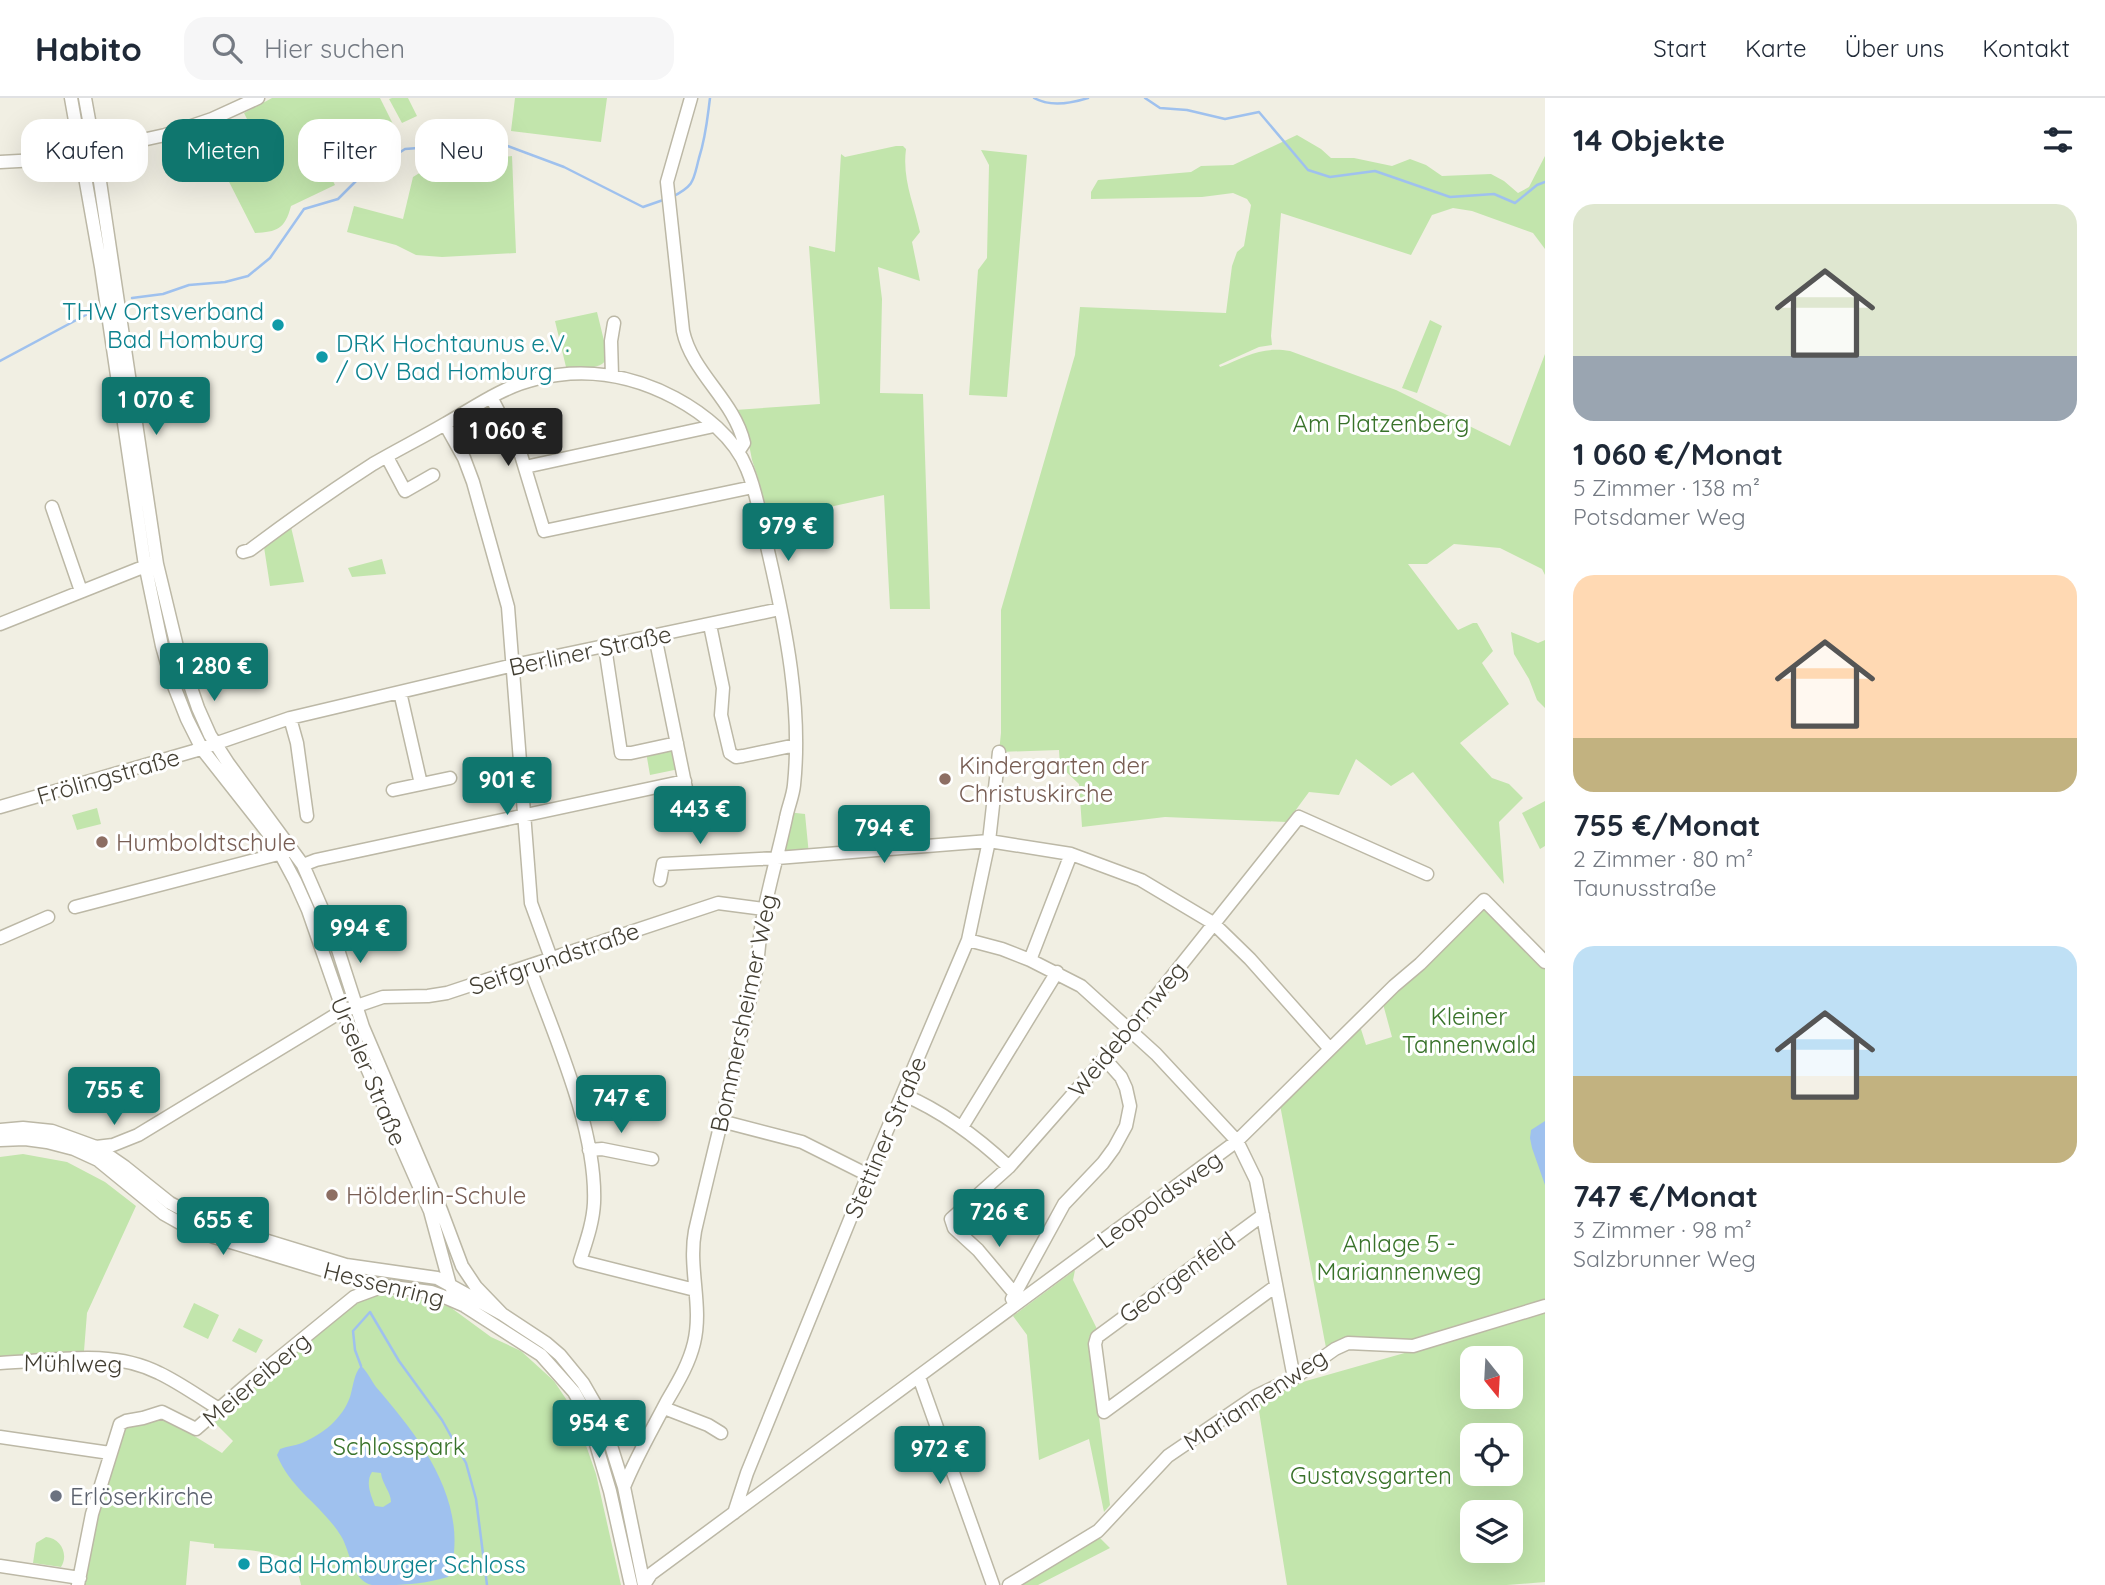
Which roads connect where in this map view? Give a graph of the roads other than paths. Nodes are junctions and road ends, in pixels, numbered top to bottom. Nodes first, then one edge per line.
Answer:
1 (71, 98) edge
2 (85, 98) edge
3 (258, 98) edge
4 (691, 98) edge
5 (75, 119) edge
6 (89, 119) edge
7 (148, 139) edge
8 (21, 161) edge
9 (0, 162) edge
10 (87, 182) edge
11 (99, 182) edge
12 (614, 323) dead end
13 (612, 376) junction
14 (491, 397) junction
15 (445, 424) junction
16 (714, 426) junction
17 (738, 452) junction
18 (387, 457) junction
19 (525, 467) junction
20 (433, 475) dead end
21 (753, 486) junction
22 (52, 507) dead end
23 (243, 552) dead end
24 (152, 566) junction
25 (81, 592) junction
26 (780, 609) junction
27 (0, 624) edge
28 (709, 625) junction
29 (655, 636) junction
30 (606, 647) junction
31 (513, 665) junction
32 (400, 692) junction
33 (290, 718) junction
34 (677, 743) junction
35 (796, 745) junction
36 (209, 746) junction
37 (999, 752) dead end
38 (450, 778) dead end
39 (685, 781) junction
40 (421, 784) junction
41 (393, 790) dead end
42 (0, 807) edge
43 (690, 808) dead end
44 (307, 816) dead end
45 (524, 816) junction
46 (989, 841) junction
47 (659, 850) dead end
48 (287, 851) junction
49 (1071, 854) junction
50 (777, 858) junction
51 (663, 864) junction
52 (303, 865) junction
53 (1427, 874) dead end
54 (660, 880) dead end
55 (75, 908) dead end
56 (764, 909) junction
57 (48, 917) dead end
58 (1213, 923) junction
59 (0, 938) edge
60 (968, 940) junction
61 (551, 957) junction
62 (1030, 960) junction
63 (1545, 962) edge
64 (529, 966) junction
65 (1057, 972) junction
66 (355, 1005) junction
67 (342, 1011) junction
68 (1130, 1029) junction
69 (1330, 1049) junction
70 (1104, 1058) junction
71 (904, 1095) junction
72 (721, 1121) junction
73 (962, 1127) junction
74 (0, 1130) edge
75 (138, 1135) junction
76 (0, 1140) edge
77 (1237, 1141) junction
78 (96, 1147) junction
79 (589, 1150) junction
80 (652, 1159) dead end
81 (125, 1167) junction
82 (1009, 1167) junction
83 (868, 1175) junction
84 (1263, 1215) junction
85 (450, 1233) junction
86 (441, 1249) junction
87 (420, 1275) junction
88 (343, 1276) junction
89 (450, 1285) junction
90 (385, 1286) junction
91 (1276, 1286) junction
92 (695, 1290) junction
93 (431, 1292) junction
94 (1014, 1293) junction
95 (354, 1297) junction
96 (463, 1305) junction
97 (1545, 1306) edge
98 (1008, 1310) junction
99 (502, 1314) junction
100 (0, 1363) edge
101 (919, 1377) junction
102 (1294, 1378) junction
103 (664, 1408) junction
104 (219, 1409) junction
105 (721, 1433) dead end
106 (0, 1437) edge
107 (599, 1452) junction
108 (110, 1453) junction
109 (631, 1457) junction
110 (608, 1485) junction
111 (624, 1488) junction
112 (734, 1513) junction
113 (637, 1552) junction
114 (668, 1563) junction
115 (0, 1566) edge
116 (79, 1581) edge
117 (631, 1585) edge
118 (644, 1585) edge
119 (993, 1585) edge
120 (1009, 1585) edge

1 - 5 street, Urseler Straße
2 - 6 street, Urseler Straße
3 - 7 street
4 - 17 street
8 - 9 street
10 - 24 street, Urseler Straße
11 - 24 street, Urseler Straße
12 - 13 street
13 - 14 street
13 - 16 street
14 - 15 street
14 - 19 street
15 - 18 street
15 - 31 street
16 - 17 street
16 - 19 street
17 - 21 street, Bommersheimer Weg
18 - 20 street
18 - 23 street
19 - 21 street
21 - 26 street, Bommersheimer Weg
22 - 25 street
24 - 25 street
24 - 36 street, Urseler Straße
25 - 27 street
26 - 28 street, Berliner Straße
26 - 35 street, Bommersheimer Weg
28 - 29 street, Berliner Straße
28 - 35 street
29 - 30 street, Berliner Straße
29 - 34 street
30 - 31 street, Berliner Straße
30 - 34 street
31 - 32 street, Berliner Straße
31 - 45 street
32 - 33 street, Berliner Straße
32 - 40 street
33 - 36 street, Berliner Straße
33 - 44 street
34 - 39 street
35 - 50 street, Bommersheimer Weg
36 - 42 street, Frölingstraße
36 - 48 street, Urseler Straße
37 - 46 street, Stettiner Straße
38 - 40 street
39 - 43 street
39 - 45 street
40 - 41 street
45 - 52 street
45 - 61 street
46 - 49 street
46 - 50 street
46 - 60 street, Stettiner Straße
47 - 51 street
48 - 52 street, Urseler Straße
48 - 55 street
48 - 67 street, Urseler Straße
49 - 58 street
49 - 62 street
50 - 51 street
50 - 56 street, Bommersheimer Weg
51 - 54 street
52 - 66 street, Urseler Straße
53 - 58 street, Weidebornweg
56 - 61 street, Seifgrundstraße
56 - 72 street, Bommersheimer Weg
57 - 59 street
58 - 68 street, Weidebornweg
58 - 69 street
60 - 62 street
60 - 71 street, Stettiner Straße
61 - 64 street, Seifgrundstraße
62 - 65 street
63 - 69 street, Leopoldsweg
64 - 66 street, Seifgrundstraße
64 - 79 street
65 - 68 street
65 - 73 street
66 - 67 street, Seifgrundstraße
66 - 85 street, Urseler Straße
67 - 75 street, Seifgrundstraße
67 - 86 street, Urseler Straße
68 - 70 street, Weidebornweg
68 - 77 street
69 - 77 street, Leopoldsweg
70 - 82 street, Weidebornweg
70 - 94 street
71 - 73 street
71 - 83 street, Stettiner Straße
72 - 83 street
72 - 92 street, Bommersheimer Weg
73 - 82 street
74 - 78 street, Hessenring
75 - 78 street, Seifgrundstraße
75 - 81 street
76 - 88 street, Hessenring
77 - 84 street
77 - 98 street, Leopoldsweg
78 - 81 street, Hessenring
79 - 80 street
79 - 92 street
81 - 87 street, Hessenring
82 - 94 street, Weidebornweg
83 - 112 street, Stettiner Straße
84 - 91 street
84 - 91 street, Georgenfeld
85 - 89 street, Urseler Straße
85 - 99 street, Urseler Straße
86 - 87 street
86 - 89 street, Urseler Straße
87 - 89 street, Hessenring
88 - 90 street, Hessenring
88 - 95 street
89 - 93 street
89 - 96 street, Urseler Straße
89 - 99 street, Hessenring
90 - 93 street, Hessenring
90 - 95 street, Meiereiberg
91 - 102 street
92 - 103 street, Bommersheimer Weg
93 - 96 street, Hessenring
94 - 98 street
95 - 104 street, Meiereiberg
96 - 107 street
97 - 102 street, Mariannenweg
98 - 101 street, Leopoldsweg
99 - 109 street
100 - 104 street, Mühlweg
101 - 112 street, Leopoldsweg
101 - 119 street
102 - 120 street, Mariannenweg
103 - 105 street
103 - 109 street, Bommersheimer Weg
104 - 108 street, Meiereiberg
106 - 108 street
107 - 109 street
107 - 110 street
108 - 116 street
109 - 110 street, Bommersheimer Weg
109 - 111 street, Bommersheimer Weg
109 - 111 street
110 - 117 street
111 - 113 street
112 - 114 street, Leopoldsweg
113 - 114 street
113 - 118 street
114 - 118 street, Leopoldsweg
115 - 116 street

